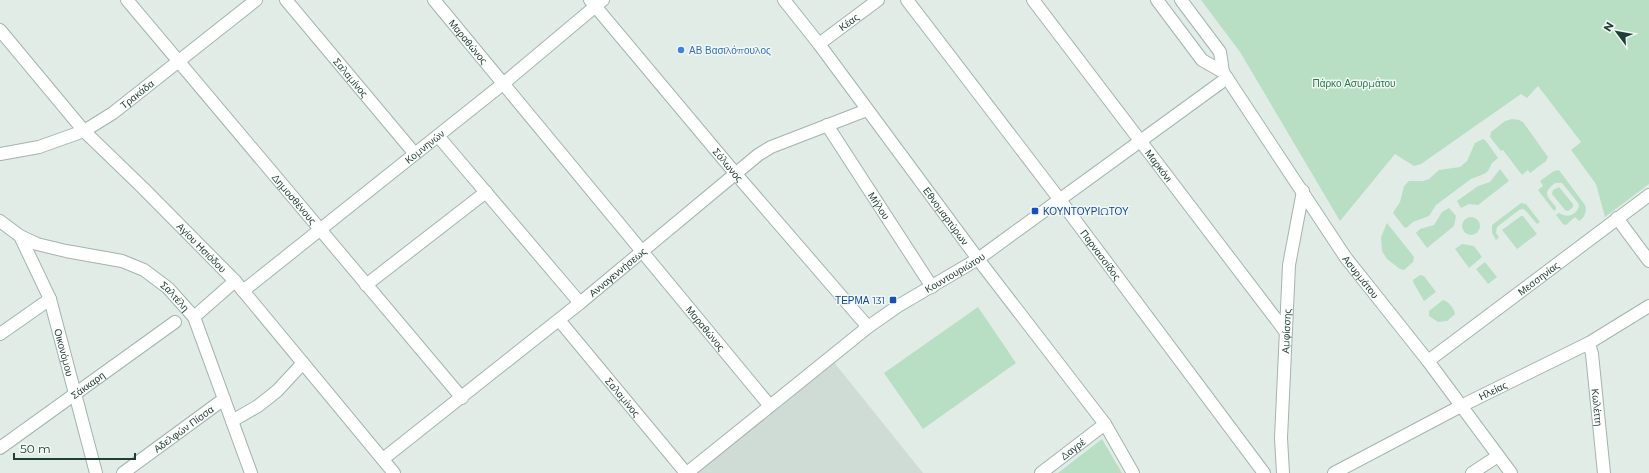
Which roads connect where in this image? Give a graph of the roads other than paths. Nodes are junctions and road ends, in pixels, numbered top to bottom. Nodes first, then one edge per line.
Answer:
1 (127, 0) edge
2 (256, 0) edge
3 (286, 0) edge
4 (434, 0) edge
5 (784, 0) edge
6 (878, 0) edge
7 (907, 0) edge
8 (1033, 0) edge
9 (1157, 0) edge
10 (1181, 0) edge
11 (597, 2) edge
12 (0, 30) edge
13 (819, 44) junction
14 (178, 61) junction
15 (1225, 75) junction
16 (504, 83) junction
17 (867, 110) junction
18 (827, 125) junction
19 (84, 131) junction
20 (438, 136) junction
21 (1141, 141) junction
22 (0, 154) edge
23 (415, 154) junction
24 (735, 173) junction
25 (1303, 191) junction
26 (486, 192) junction
27 (1649, 195) edge
28 (1060, 200) junction
29 (1617, 218) junction
30 (0, 221) edge
31 (320, 230) junction
32 (20, 236) junction
33 (642, 250) junction
34 (978, 259) junction
35 (1649, 261) edge
36 (235, 282) junction
37 (366, 285) junction
38 (932, 287) junction
39 (243, 291) junction
40 (50, 299) junction
41 (580, 303) junction
42 (1649, 306) edge
43 (194, 317) junction
44 (559, 320) junction
45 (175, 322) dead end
46 (868, 327) junction
47 (1285, 331) junction
48 (0, 334) edge
49 (1589, 342) junction
50 (1428, 361) junction
51 (303, 363) junction
52 (75, 394) junction
53 (462, 398) junction
54 (224, 399) junction
55 (770, 406) junction
56 (1461, 406) junction
57 (232, 421) junction
58 (1105, 424) junction
59 (0, 448) edge
60 (1498, 456) junction
61 (383, 459) junction
62 (96, 473) edge
63 (123, 473) edge
64 (251, 473) edge
65 (394, 473) edge
66 (686, 473) edge
67 (1041, 473) edge
68 (1133, 473) edge
69 (1264, 473) edge
70 (1283, 473) edge
71 (1334, 473) edge
72 (1472, 473) edge
73 (1511, 473) edge
74 (1604, 473) edge

1 - 14 street, Δημοσθένους
2 - 14 street, Τρακάδα
3 - 23 street, Σαλαμίνος
4 - 16 street, Μαραθώνος
5 - 13 street, Εθνομαρτύρων
6 - 13 street, Κέας
7 - 28 street, Παρνασσίδος
8 - 21 street, Μαρκόνι
9 - 15 street, Ασυρμάτου
10 - 15 street, Ασυρμάτου
11 - 16 street, Κομνηνών
11 - 24 street, Σόλωνος
12 - 19 street, Αγίου Ησιόδου
13 - 17 street, Εθνομαρτύρων
14 - 19 street, Τρακάδα
14 - 31 street, Δημοσθένους
15 - 21 street, Κουντουριώτου
15 - 25 street, Ασυρμάτου
16 - 20 street, Κομνηνών
16 - 33 street, Μαραθώνος
17 - 18 street, Ανναγεννήσεως
17 - 34 street, Εθνομαρτύρων
18 - 24 street, Ανναγεννήσεως
18 - 38 street, Μήλου
19 - 22 street, Τρακάδα
19 - 36 street, Αγίου Ησιόδου
20 - 23 street, Κομνηνών
20 - 26 street
21 - 28 street, Κουντουριώτου
21 - 47 street, Μαρκόνι
23 - 31 street, Κομνηνών
24 - 33 street, Ανναγεννήσεως
24 - 46 street, Σόλωνος
25 - 47 street, Αμφίσσης
25 - 50 street, Ασυρμάτου
26 - 37 street
26 - 41 street
27 - 29 street, Μεσσηνίας
28 - 34 street, Κουντουριώτου
28 - 69 street, Παρνασσίδος
29 - 35 street
29 - 50 street, Μεσσηνίας
30 - 32 street, Σαλτέλη
31 - 37 street, Δημοσθένους
31 - 39 street, Κομνηνών
32 - 40 street, Οικονόμου
32 - 43 street, Σαλτέλη
33 - 41 street, Ανναγεννήσεως
33 - 55 street, Μαραθώνος
34 - 38 street, Κουντουριώτου
34 - 58 street, Εθνομαρτύρων
36 - 39 street, Αγίου Ησιόδου
36 - 43 street
37 - 53 street, Δημοσθένους
38 - 46 street, Κουντουριώτου
39 - 51 street, Αγίου Ησιόδου
40 - 48 street
40 - 52 street, Οικονόμου
41 - 44 street, Ανναγεννήσεως
42 - 49 street, Ηλείας
43 - 54 street, Σαλτέλη
44 - 53 street, Ανναγεννήσεως
44 - 66 street, Σαλαμίνος
45 - 52 street, Σάκκαρη
46 - 55 street, Κουντουριώτου
47 - 70 street, Αμφίσσης
49 - 56 street, Ηλείας
49 - 74 street, Κωλέττη
50 - 56 street, Ασυρμάτου
51 - 57 street
51 - 61 street, Αγίου Ησιόδου
52 - 59 street, Σάκκαρη
52 - 62 street, Οικονόμου
53 - 61 street, Ανναγεννήσεως
54 - 57 street, Σαλτέλη
54 - 63 street, Αδελφών Πίσσα
55 - 66 street, Κουντουριώτου
56 - 60 street, Ασυρμάτου
56 - 71 street, Ηλείας
57 - 64 street, Σαλτέλη
58 - 67 street, Δαγρέ
58 - 68 street, Εθνομαρτύρων
60 - 72 street
60 - 73 street, Ασυρμάτου
61 - 65 street, Αγίου Ησιόδου

